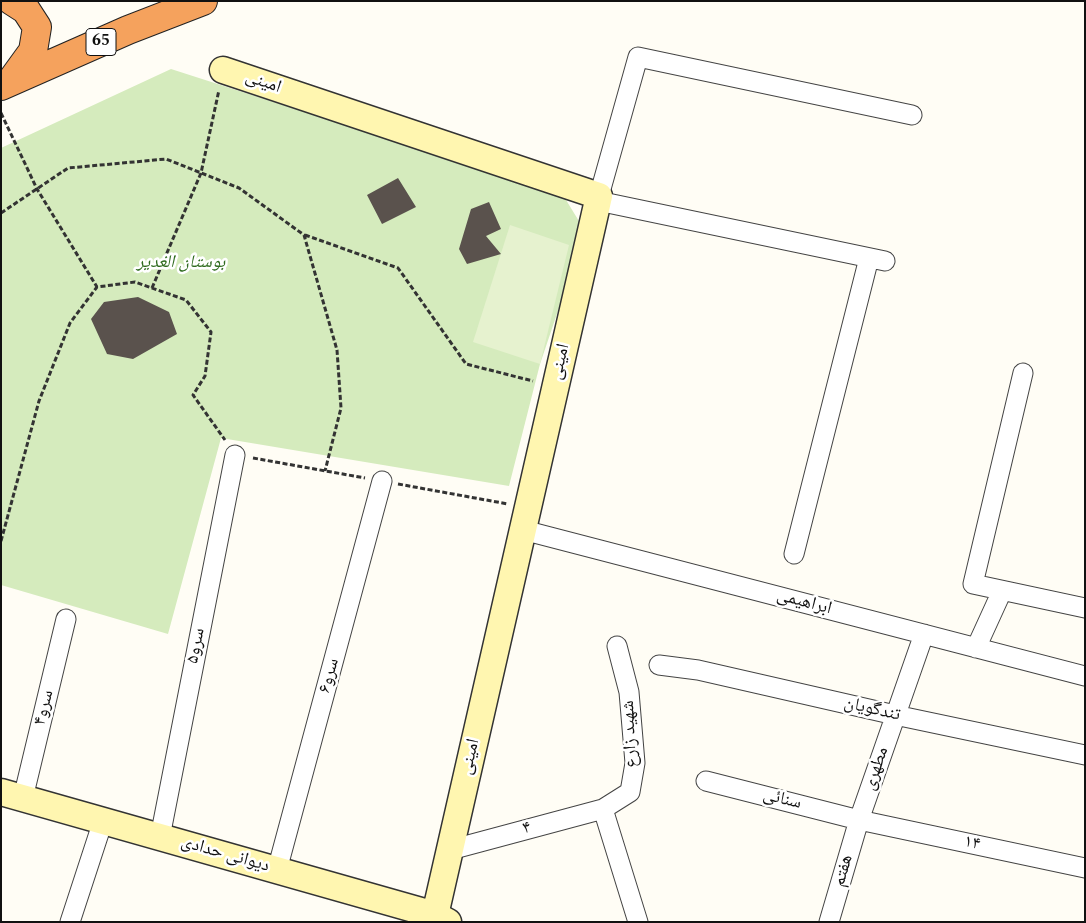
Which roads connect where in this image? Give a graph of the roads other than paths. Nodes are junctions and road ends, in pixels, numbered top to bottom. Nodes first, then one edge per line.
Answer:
1 (7, 1) edge
2 (12, 1) edge
3 (203, 1) edge
4 (1, 2) edge
5 (223, 70) road end
6 (6, 83) edge
7 (912, 115) dead end
8 (599, 199) junction
9 (1023, 373) dead end
10 (235, 455) road end
11 (382, 482) dead end
12 (523, 530) junction
13 (794, 554) dead end
14 (1002, 590) junction
15 (1085, 608) edge
16 (66, 619) dead end
17 (924, 634) junction
18 (618, 646) dead end
19 (976, 648) junction
20 (659, 665) dead end
21 (1085, 676) edge
22 (896, 715) junction
23 (1085, 755) edge
24 (706, 781) dead end
25 (12, 795) edge
26 (603, 808) junction
27 (102, 820) junction
28 (859, 820) junction
29 (160, 837) junction
30 (450, 850) junction
31 (1085, 868) edge
32 (277, 870) junction
33 (441, 918) edge
34 (70, 922) edge
35 (638, 922) edge
36 (829, 922) edge

1 - 4 highway
2 - 6 highway
3 - 6 highway, 65
5 - 8 street, امینی
7 - 8 street
8 - 12 street, امینی
8 - 13 street
9 - 14 street
10 - 29 street, سرو۵
11 - 32 street, سرو۶
12 - 17 street, ابراهیمی
12 - 30 street, امینی
14 - 15 street
14 - 19 street
16 - 25 street, سرو۴
17 - 19 street, ابراهیمی
17 - 22 street, مطهری
18 - 26 street, شهید زارع
19 - 21 street, ابراهیمی
20 - 22 street, تندگویان
22 - 23 street, تندگویان
22 - 28 street, مطهری
24 - 28 street, سنائی
25 - 27 street, دیوانی حدادی
26 - 30 street, ۴
26 - 35 street
27 - 29 street, دیوانی حدادی
27 - 34 street
28 - 31 street, ۱۴
28 - 36 street, هفتم
29 - 32 street, دیوانی حدادی
30 - 33 street, امینی
32 - 33 street, دیوانی حدادی

